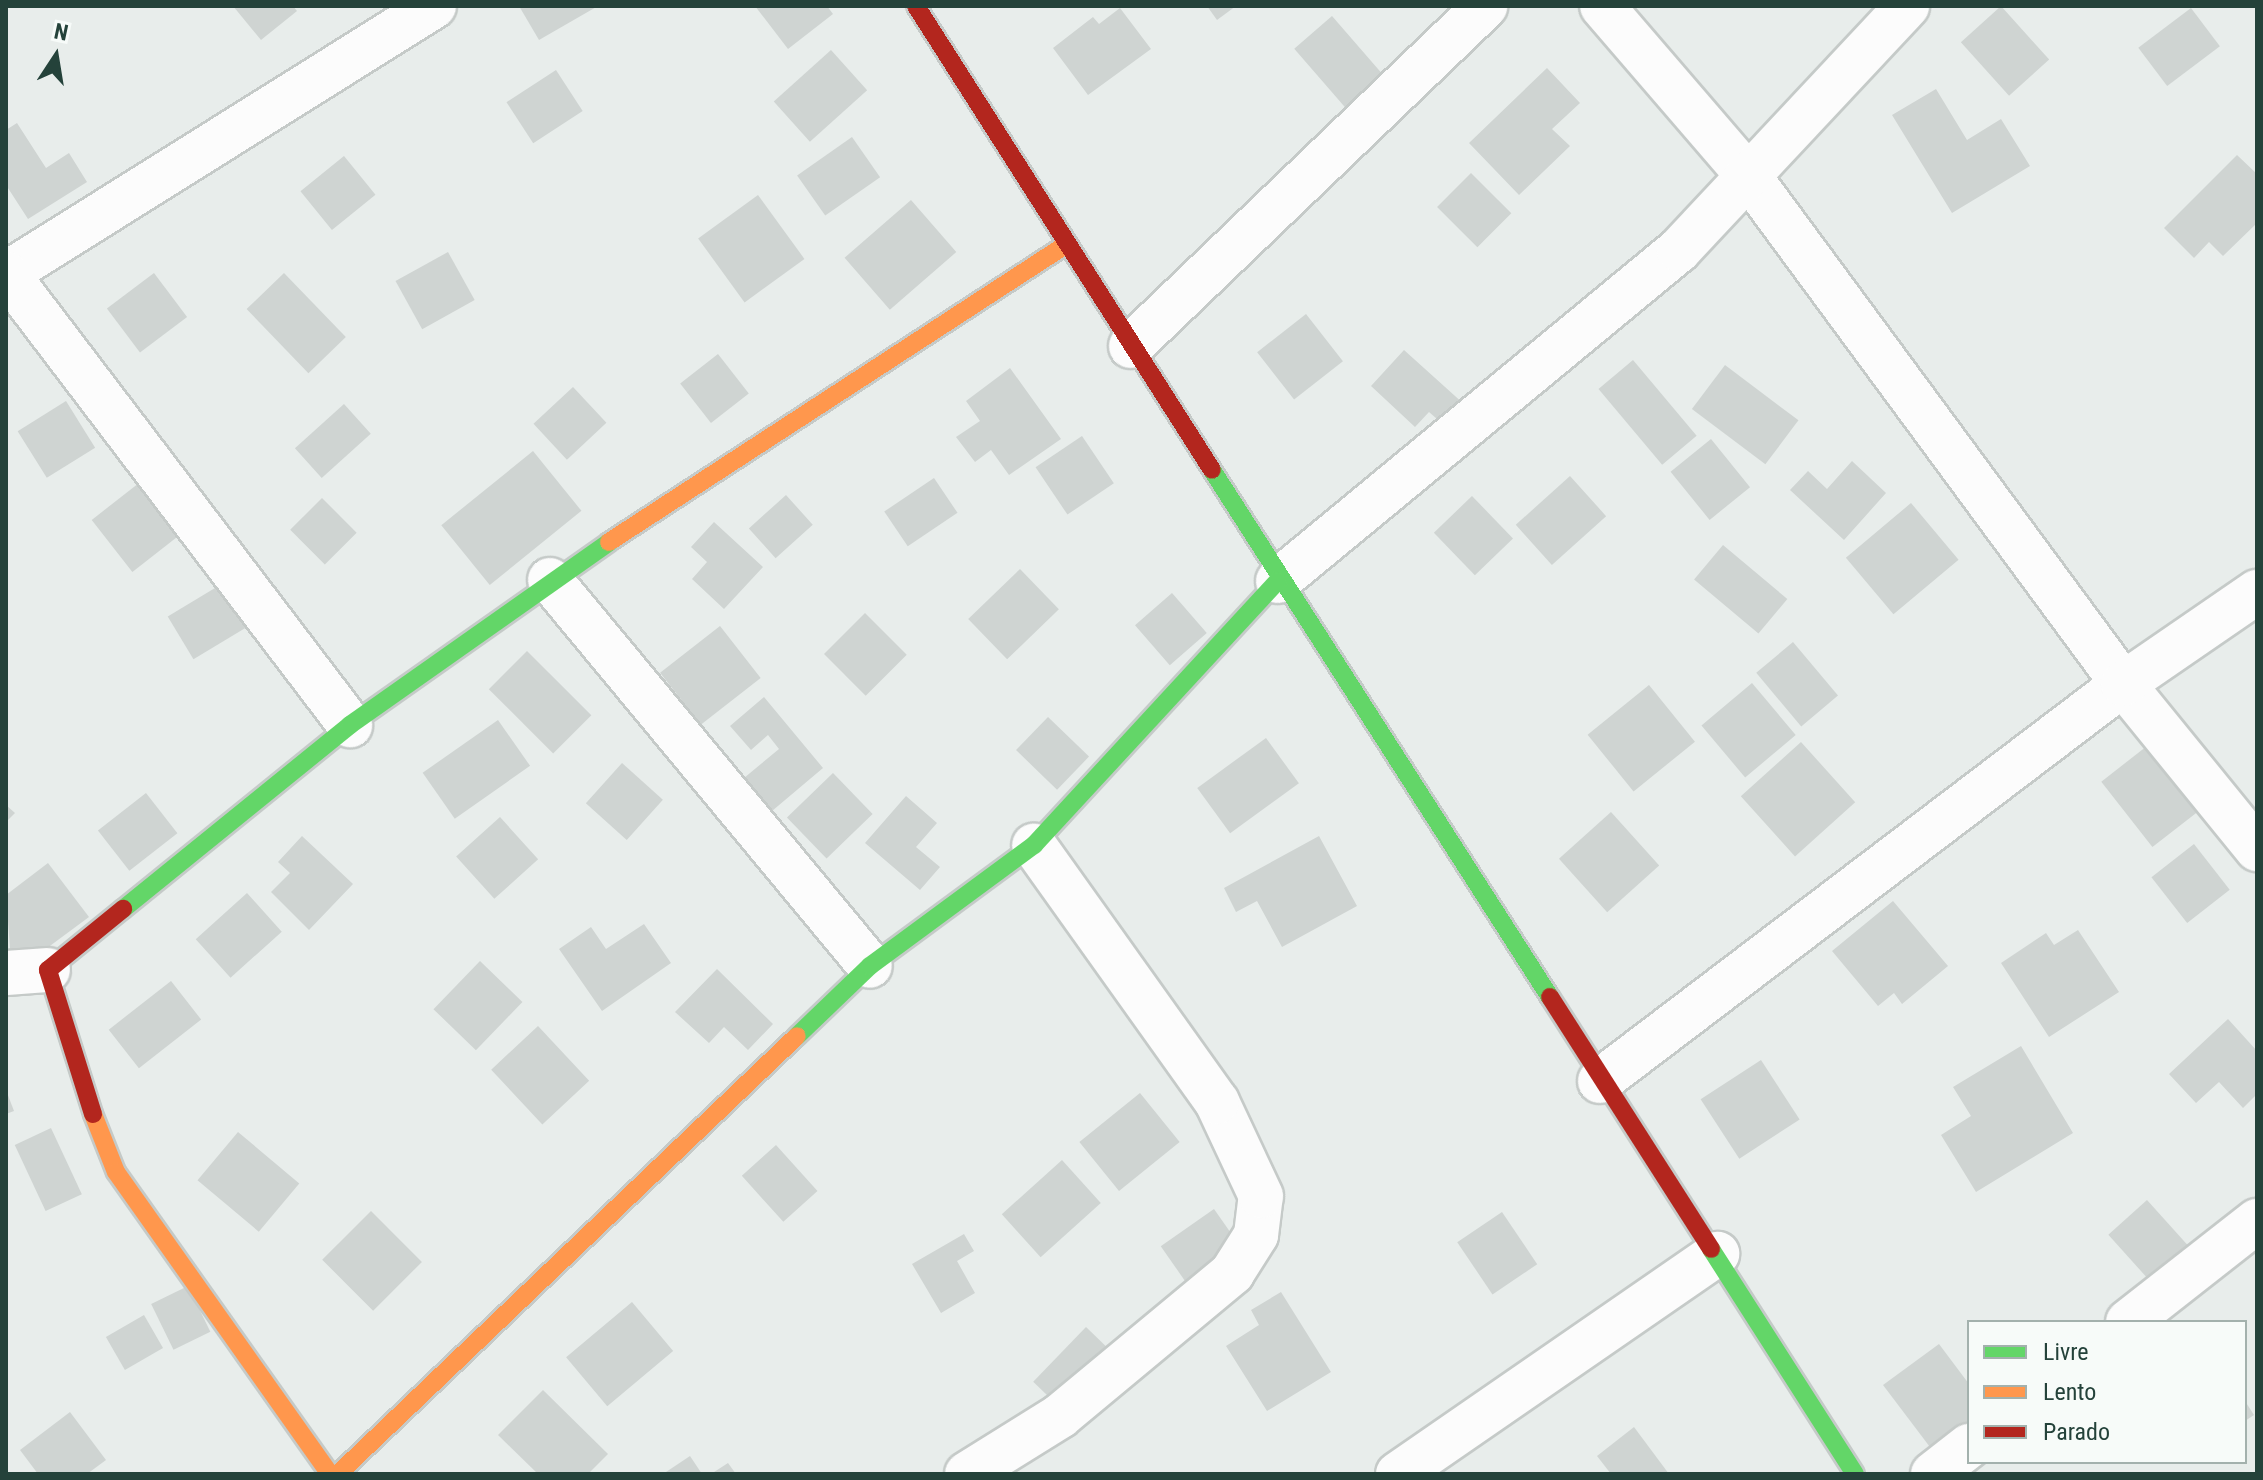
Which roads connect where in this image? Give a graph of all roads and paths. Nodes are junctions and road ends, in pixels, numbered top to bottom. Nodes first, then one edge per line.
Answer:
1 (434, 6) edge
2 (916, 6) edge
3 (1485, 6) edge
4 (1602, 6) edge
5 (1907, 6) edge
6 (1750, 178) junction
7 (1067, 244) junction
8 (7, 274) edge
9 (1131, 346) junction
10 (550, 580) junction
11 (1278, 581) junction
12 (2257, 592) edge
13 (2123, 684) junction
14 (350, 725) junction
15 (1034, 845) junction
16 (2257, 849) edge
17 (870, 966) junction
18 (27, 972) edge
19 (1600, 1081) junction
20 (2257, 1221) edge
21 (1717, 1254) junction
22 (2131, 1320) edge
23 (1967, 1448) edge
24 (330, 1474) edge
25 (338, 1474) edge
26 (967, 1474) edge
27 (1398, 1474) edge
28 (1855, 1474) edge
29 (1933, 1474) edge

1 - 8 street
2 - 7 street
3 - 9 street
4 - 6 street
5 - 6 street
6 - 11 street
6 - 13 street
7 - 9 street
7 - 10 street
8 - 14 street
9 - 11 street
10 - 14 street
10 - 17 street
11 - 15 street
11 - 19 street
12 - 13 street
13 - 16 street
13 - 19 street
14 - 18 street
15 - 17 street
15 - 26 street
17 - 25 street
18 - 24 street
19 - 21 street
20 - 22 street
21 - 27 street
21 - 28 street
23 - 29 street

